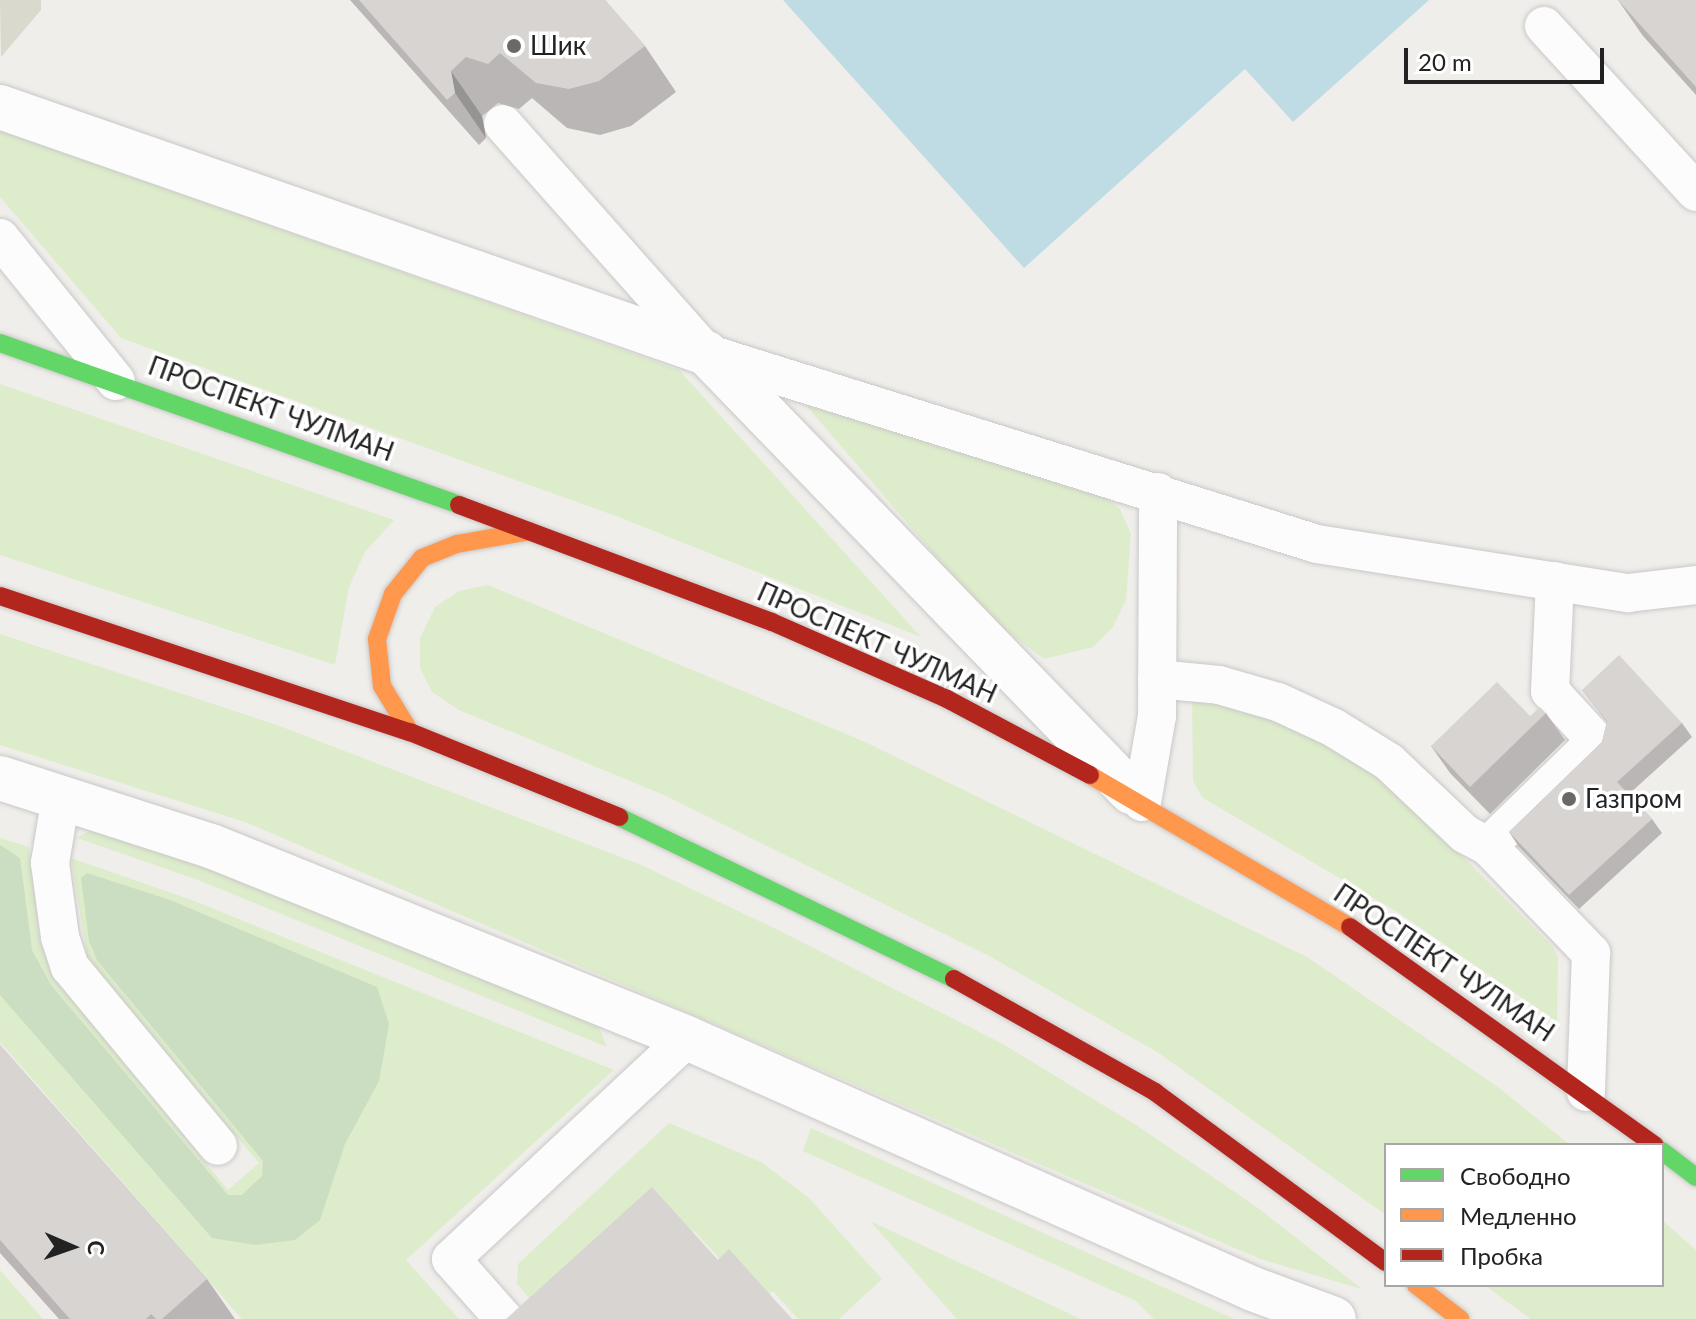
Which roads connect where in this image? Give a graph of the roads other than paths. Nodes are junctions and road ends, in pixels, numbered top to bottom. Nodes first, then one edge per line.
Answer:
1 (1544, 26) dead end
2 (0, 107) edge
3 (503, 124) dead end
4 (1696, 192) edge
5 (0, 238) edge
6 (0, 343) edge
7 (706, 353) junction
8 (116, 381) junction
9 (1158, 492) junction
10 (530, 531) junction
11 (1555, 581) junction
12 (1696, 585) edge
13 (0, 596) edge
14 (1157, 679) junction
15 (410, 732) junction
16 (0, 778) edge
17 (61, 797) junction
18 (1142, 802) junction
19 (1488, 846) junction
20 (687, 1038) junction
21 (1586, 1092) junction
22 (1652, 1143) edge
23 (218, 1146) dead end
24 (1664, 1153) edge
25 (1696, 1177) edge
26 (1384, 1261) edge
27 (1419, 1287) edge
28 (504, 1319) edge
29 (1334, 1319) edge
30 (1460, 1319) edge

1 - 4 lane
2 - 7 street
3 - 7 lane
5 - 8 lane
6 - 8 main road, ПРОСПЕКТ ЧУЛМАН
7 - 9 lane
7 - 18 street
8 - 10 main road, ПРОСПЕКТ ЧУЛМАН
9 - 11 lane
9 - 14 lane
10 - 15 main road
10 - 18 main road, ПРОСПЕКТ ЧУЛМАН
11 - 12 lane
11 - 19 lane
13 - 15 main road
14 - 18 lane
14 - 19 lane
15 - 26 main road
16 - 17 street
17 - 20 street
17 - 23 lane
18 - 21 main road, ПРОСПЕКТ ЧУЛМАН
19 - 21 lane
20 - 28 lane
20 - 29 street
21 - 22 main road, ПРОСПЕКТ ЧУЛМАН
24 - 25 main road
27 - 30 main road

